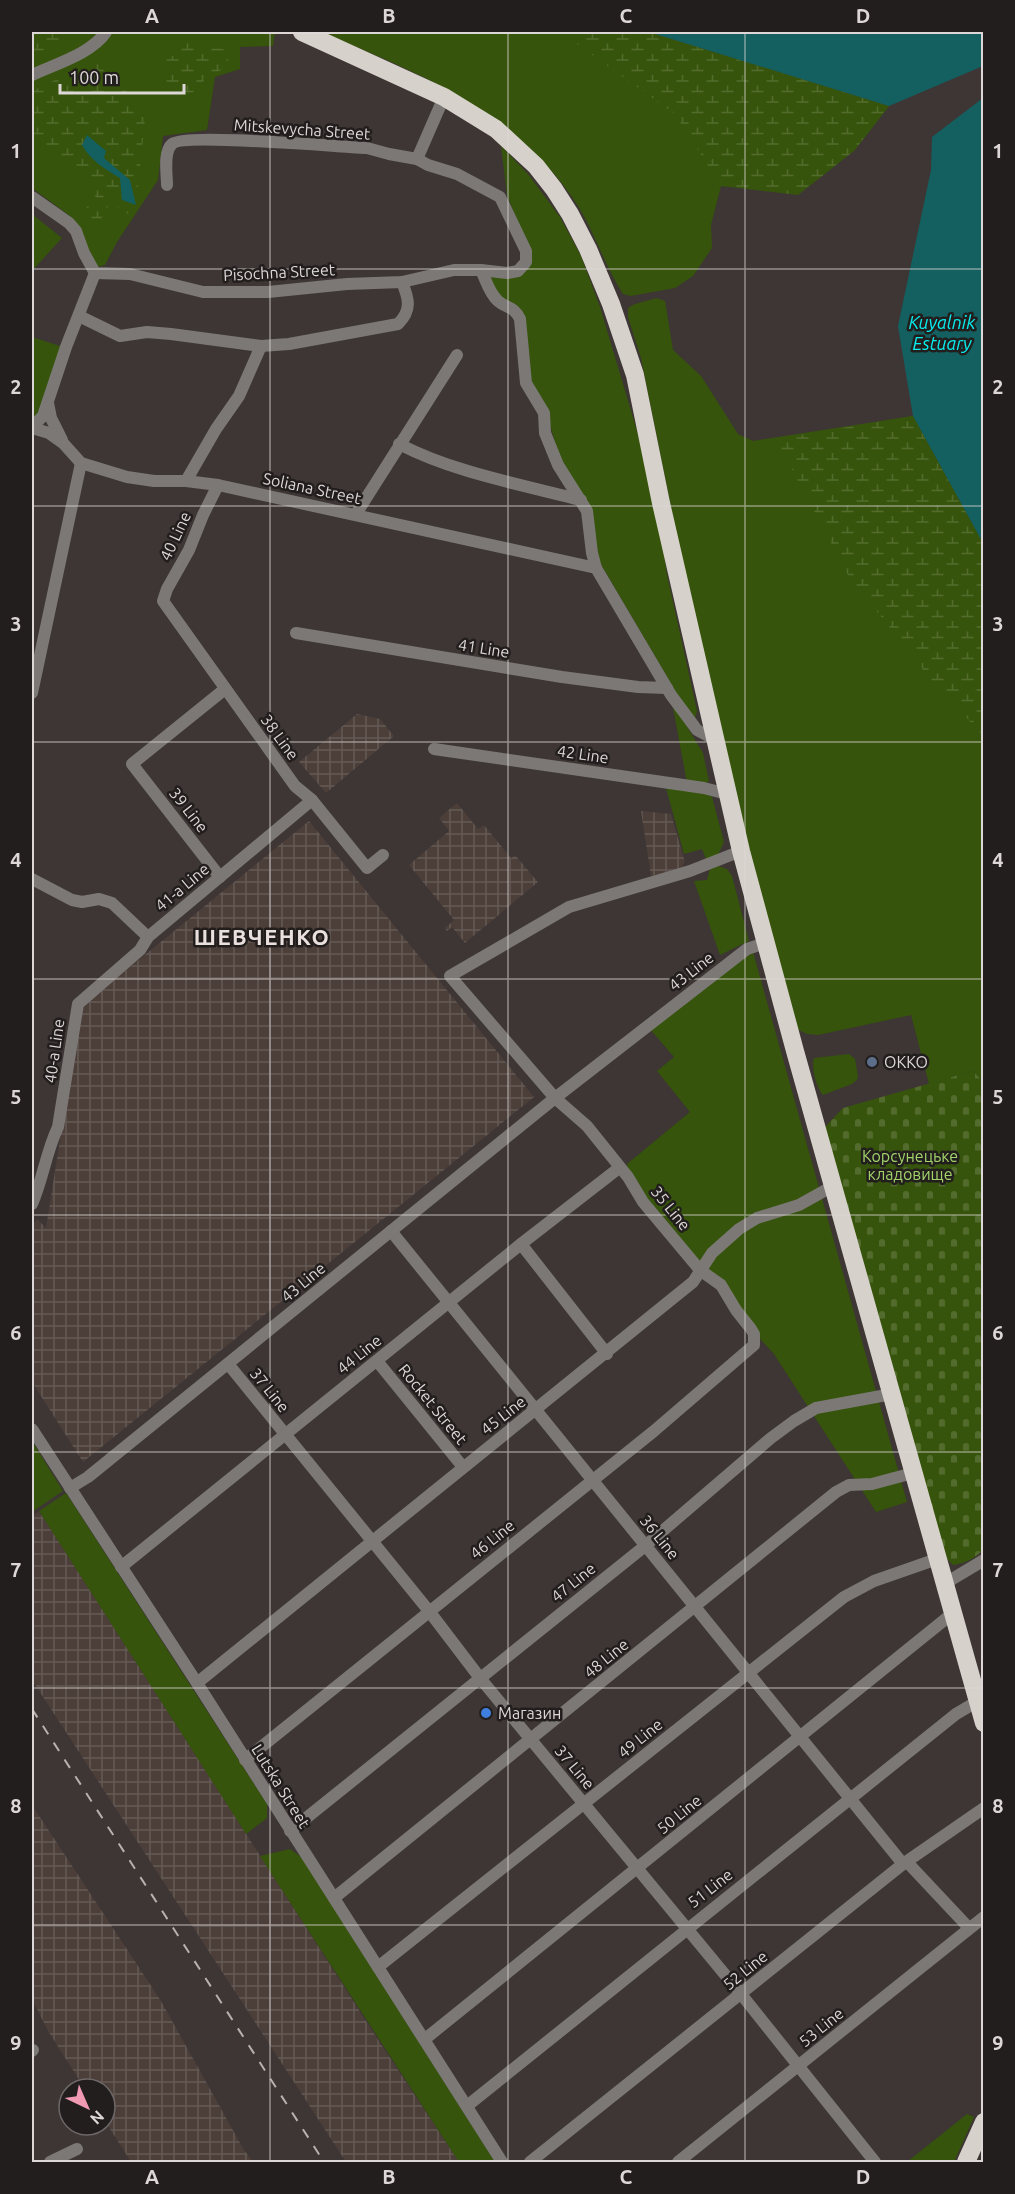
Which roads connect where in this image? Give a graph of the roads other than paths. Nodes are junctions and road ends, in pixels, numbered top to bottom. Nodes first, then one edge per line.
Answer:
1 (106, 32) edge
2 (302, 32) edge
3 (32, 75) edge
4 (444, 97) junction
5 (417, 159) junction
6 (167, 185) dead end
7 (32, 197) edge
8 (526, 262) joint
9 (481, 270) junction
10 (94, 273) junction
11 (402, 282) junction
12 (79, 316) junction
13 (261, 346) junction
14 (456, 355) dead end
15 (48, 402) junction
16 (32, 428) edge
17 (63, 443) junction
18 (399, 444) junction
19 (81, 463) junction
20 (186, 481) junction
21 (218, 485) junction
22 (581, 500) junction
23 (356, 514) junction
24 (596, 568) junction
25 (163, 601) joint
26 (296, 633) dead end
27 (667, 688) junction
28 (225, 689) junction
29 (32, 693) edge
30 (714, 739) junction
31 (434, 749) dead end
32 (727, 794) junction
33 (312, 800) junction
34 (741, 851) junction
35 (383, 855) dead end
36 (219, 877) junction
37 (32, 879) edge
38 (148, 937) junction
39 (765, 943) junction
40 (78, 1004) joint
41 (555, 1098) junction
42 (619, 1167) junction
43 (833, 1186) junction
44 (32, 1204) edge
45 (390, 1231) junction
46 (521, 1244) junction
47 (700, 1270) junction
48 (449, 1303) junction
49 (754, 1340) joint
50 (607, 1354) junction
51 (377, 1361) junction
52 (229, 1365) junction
53 (892, 1395) junction
54 (536, 1410) junction
55 (32, 1429) edge
56 (285, 1435) junction
57 (463, 1467) junction
58 (913, 1473) junction
59 (593, 1479) junction
60 (69, 1488) junction
61 (372, 1541) junction
62 (645, 1546) junction
63 (937, 1558) junction
64 (984, 1560) edge
65 (121, 1568) junction
66 (944, 1584) junction
67 (696, 1606) junction
68 (429, 1611) junction
69 (952, 1613) junction
70 (748, 1672) junction
71 (480, 1678) junction
72 (197, 1683) junction
73 (978, 1701) junction
74 (984, 1723) edge
75 (801, 1737) junction
76 (530, 1740) junction
77 (245, 1761) junction
78 (851, 1799) junction
79 (584, 1803) junction
80 (984, 1808) edge
81 (290, 1831) junction
82 (905, 1863) junction
83 (638, 1869) junction
84 (334, 1898) junction
85 (984, 1917) edge
86 (969, 1928) junction
87 (685, 1929) junction
88 (378, 1967) junction
89 (741, 1994) junction
90 (425, 2039) junction
91 (798, 2066) junction
92 (467, 2106) junction
93 (984, 2122) edge
94 (77, 2149) dead end
95 (50, 2163) edge
96 (502, 2163) edge
97 (530, 2163) edge
98 (678, 2163) edge
99 (875, 2163) edge
100 (966, 2163) edge

1 - 3 street
2 - 4 highway
4 - 5 street
4 - 30 highway
5 - 6 street, Mitskevycha Street
5 - 8 street, Mitskevycha Street
7 - 10 street
8 - 9 street, Pisochna Street
9 - 11 street, Pisochna Street
9 - 22 street
10 - 11 street, Pisochna Street
10 - 12 street
11 - 13 street
12 - 13 street
12 - 15 street
13 - 20 street
14 - 18 street
15 - 16 street
15 - 17 street
16 - 17 street
17 - 19 street
18 - 22 street
18 - 23 street
19 - 20 street, Soliana Street
19 - 29 street
20 - 21 street, Soliana Street
21 - 23 street, Soliana Street
21 - 25 street, 40 Line
22 - 24 street
23 - 24 street, Soliana Street
24 - 27 street
25 - 28 street, 38 Line
26 - 27 street, 41 Line
27 - 30 street
28 - 33 street, 38 Line
28 - 36 street, 39 Line
30 - 32 highway
31 - 32 street, 42 Line
32 - 34 highway
33 - 35 street, 38 Line
33 - 36 street, 41-a Line
34 - 39 highway
34 - 41 street
36 - 38 street, 41-a Line
37 - 38 street
38 - 40 street, 41-a Line
39 - 41 street, 43 Line
39 - 43 highway
40 - 44 street, 40-a Line
41 - 42 street, 35 Line
41 - 45 street, 43 Line
42 - 46 street, 44 Line
42 - 47 street, 35 Line
43 - 47 street, 45 Line
43 - 53 highway
45 - 48 street, 36 Line
45 - 52 street, 43 Line
46 - 48 street, 44 Line
46 - 50 street
47 - 49 street, 35 Line
47 - 50 street, 45 Line
48 - 51 street, 44 Line
48 - 54 street, 36 Line
49 - 59 street, 46 Line
50 - 54 street, 45 Line
51 - 56 street, 44 Line
51 - 57 street, Rocket Street
52 - 56 street, 37 Line
52 - 60 street, 43 Line
53 - 58 highway
53 - 62 street, 47 Line
54 - 57 street, 45 Line
54 - 59 street, 36 Line
55 - 60 street, Lutska Street
56 - 61 street, 37 Line
56 - 65 street, 44 Line
57 - 61 street, 45 Line
58 - 63 highway
58 - 67 street, 48 Line
59 - 62 street, 36 Line
59 - 68 street, 46 Line
60 - 65 street, Lutska Street
61 - 68 street, 37 Line
61 - 72 street, 45 Line
62 - 67 street, 36 Line
62 - 71 street, 47 Line
63 - 66 highway
63 - 70 street, 49 Line
64 - 66 street
65 - 72 street, Lutska Street
66 - 69 highway
67 - 70 street, 36 Line
67 - 76 street, 48 Line
68 - 71 street, 37 Line
68 - 77 street, 46 Line
69 - 73 highway
69 - 75 street, 50 Line
70 - 75 street, 36 Line
70 - 79 street, 49 Line
71 - 76 street, 37 Line
71 - 81 street, 47 Line
72 - 77 street, Lutska Street
73 - 74 highway
73 - 78 street, 51 Line
75 - 78 street, 36 Line
75 - 83 street, 50 Line
76 - 79 street, 37 Line
76 - 84 street, 48 Line
77 - 81 street, Lutska Street
78 - 82 street, 36 Line
78 - 87 street, 51 Line
79 - 83 street, 37 Line
79 - 88 street, 49 Line
80 - 82 street, 52 Line
81 - 84 street, Lutska Street
82 - 86 street, 36 Line
82 - 89 street, 52 Line
83 - 87 street, 37 Line
83 - 90 street, 50 Line
84 - 88 street, Lutska Street
85 - 86 street, 53 Line
86 - 91 street, 53 Line
87 - 89 street, 37 Line
87 - 92 street, 51 Line
88 - 90 street, Lutska Street
89 - 91 street, 37 Line
89 - 97 street, 52 Line
90 - 92 street, Lutska Street
91 - 98 street, 53 Line
91 - 99 street, 37 Line
92 - 96 street, Lutska Street
93 - 100 highway
94 - 95 street

